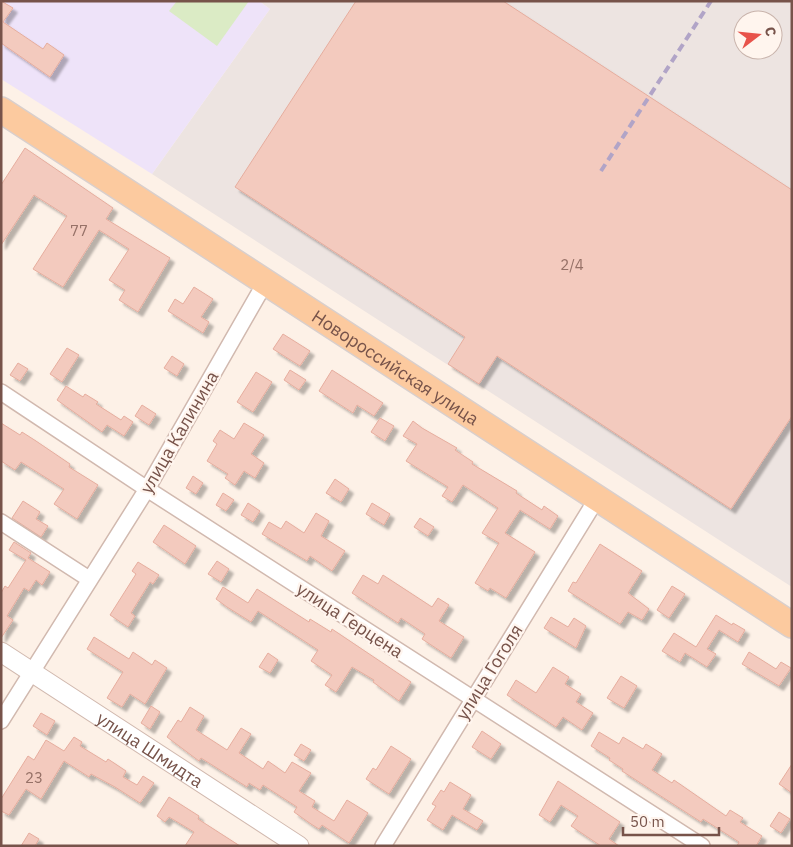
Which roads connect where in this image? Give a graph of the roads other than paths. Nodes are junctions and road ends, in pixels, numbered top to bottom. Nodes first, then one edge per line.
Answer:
1 (1, 110) edge
2 (265, 283) junction
3 (1, 392) edge
4 (147, 489) junction
5 (596, 500) junction
6 (1, 522) edge
7 (89, 579) junction
8 (792, 625) edge
9 (1, 652) edge
10 (32, 672) junction
11 (472, 699) junction
12 (1, 721) edge
13 (299, 846) edge
14 (383, 846) edge
15 (702, 846) edge

1 - 2 main road, Новороссийская улица
2 - 4 street, улица Калинина
2 - 5 main road, Новороссийская улица
3 - 4 street, улица Герцена
4 - 7 street, улица Калинина
4 - 11 street, улица Герцена
5 - 8 main road, Новороссийская улица
5 - 11 street, улица Гоголя
6 - 7 street
7 - 10 street, улица Калинина
9 - 10 street, улица Шмидта
10 - 12 street, улица Калинина
10 - 13 street, улица Шмидта
11 - 14 street, улица Гоголя
11 - 15 street, улица Герцена

